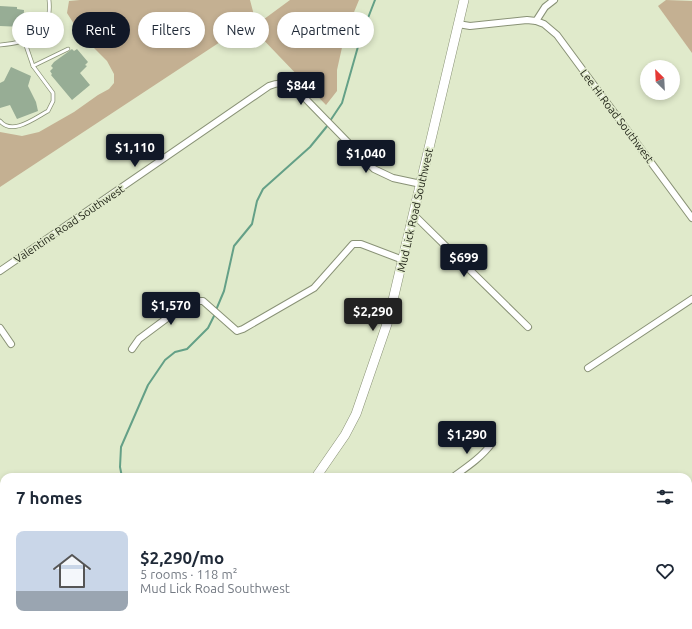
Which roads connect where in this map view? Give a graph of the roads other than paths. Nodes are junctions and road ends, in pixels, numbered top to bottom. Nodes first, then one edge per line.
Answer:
1 (49, 0) edge
2 (464, 0) edge
3 (554, 0) edge
4 (49, 12) edge
5 (536, 21) junction
6 (458, 24) junction
7 (12, 42) edge
8 (0, 45) edge
9 (27, 48) edge
10 (68, 49) dead end
11 (33, 66) junction
12 (0, 121) edge
13 (421, 184) junction
14 (414, 215) junction
15 (692, 218) edge
16 (404, 260) junction
17 (0, 271) edge
18 (692, 299) edge
19 (528, 327) dead end
20 (0, 328) edge
21 (11, 344) dead end
22 (132, 349) dead end
23 (588, 368) dead end
24 (492, 442) dead end
25 (319, 473) edge
26 (457, 473) edge

1 - 4 lane
2 - 6 street, Mud Lick Road Southwest
3 - 5 street
5 - 6 street
5 - 15 street, Lee Hi Road Southwest
6 - 13 street, Mud Lick Road Southwest
7 - 8 lane
9 - 11 lane
10 - 11 lane
11 - 12 lane
13 - 14 street, Mud Lick Road Southwest
13 - 17 street, Valentine Road Southwest
14 - 16 street, Mud Lick Road Southwest
14 - 19 street
16 - 22 street
16 - 25 street, Mud Lick Road Southwest
18 - 23 street
20 - 21 street
24 - 26 street

